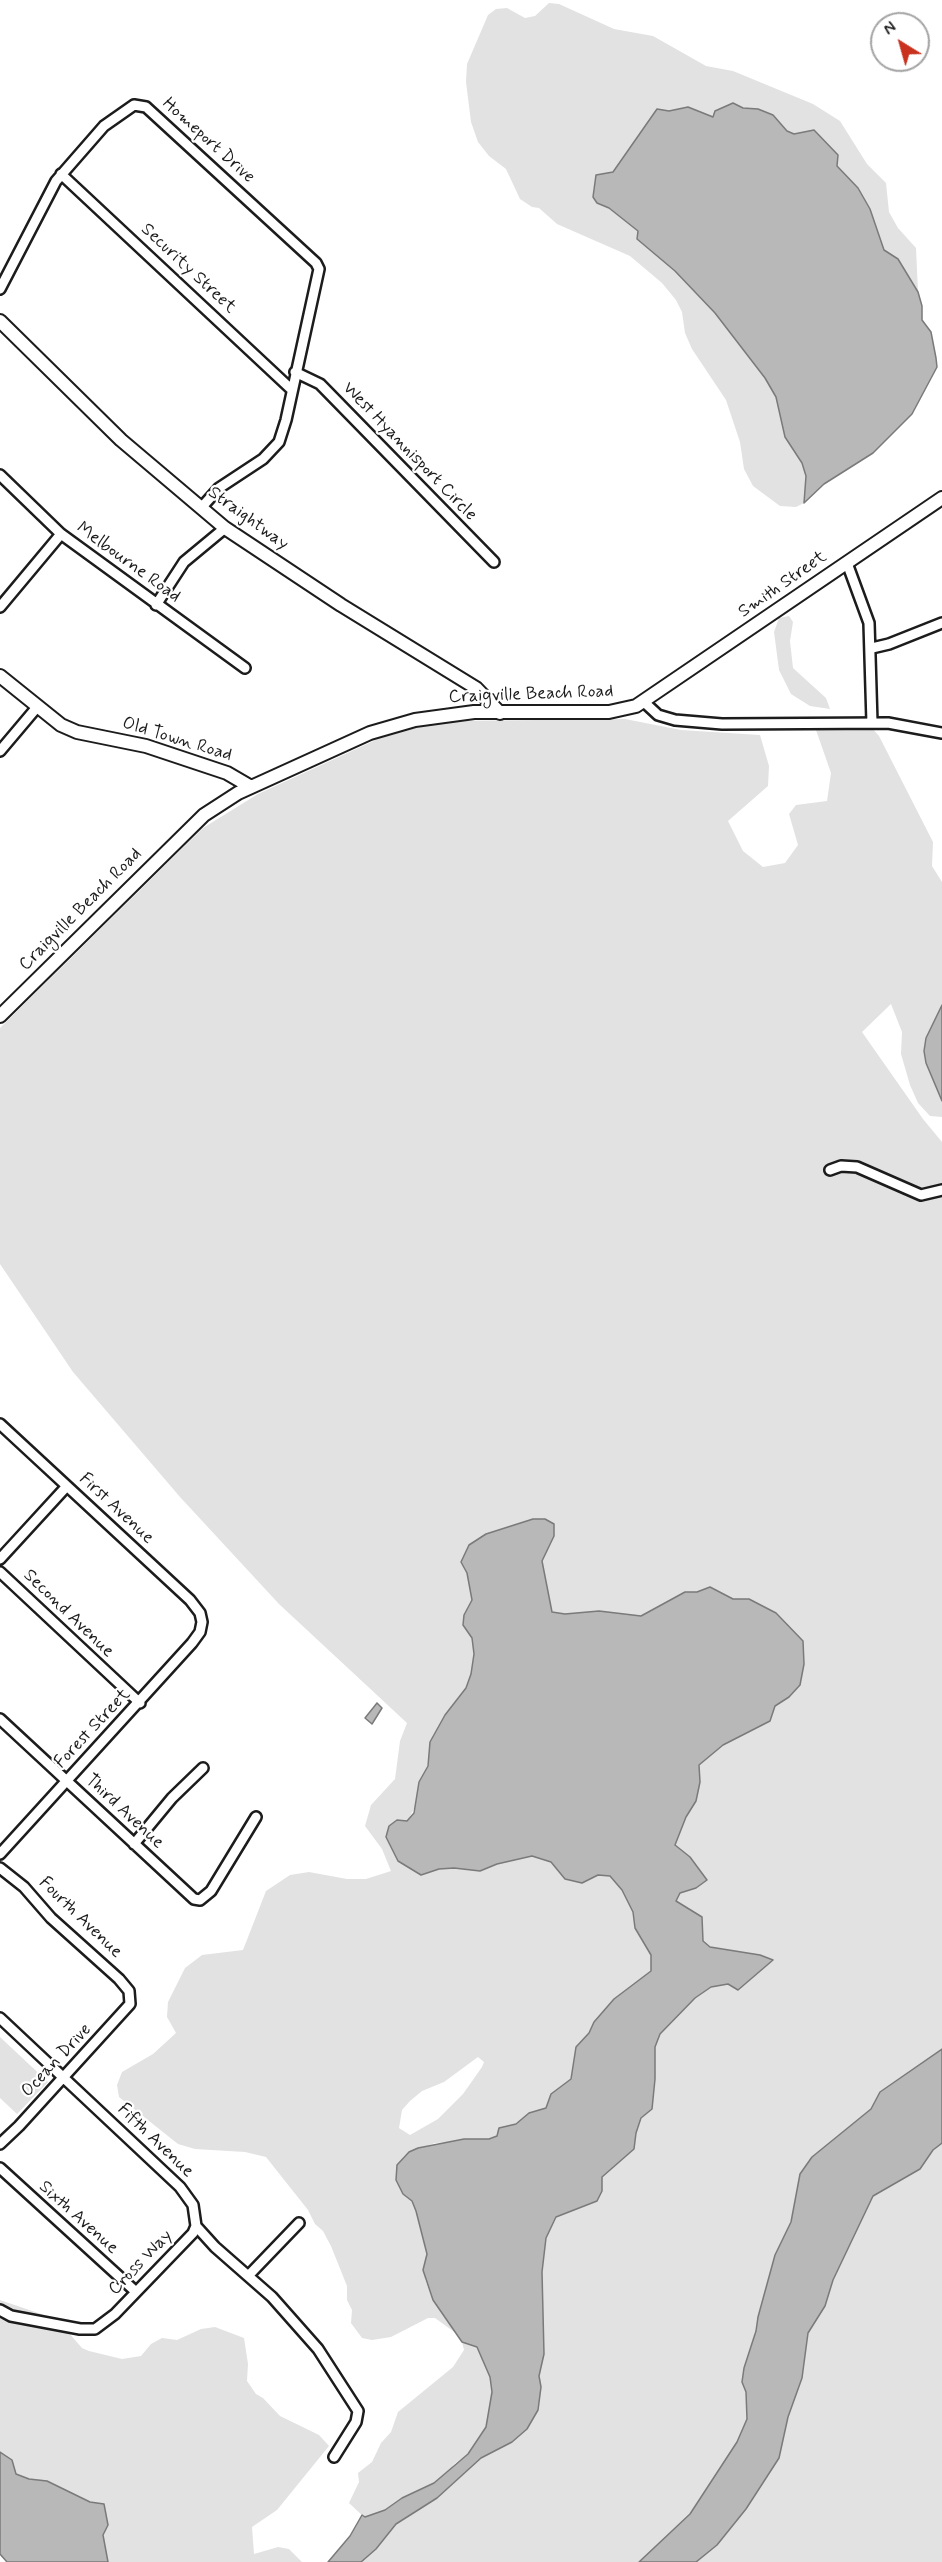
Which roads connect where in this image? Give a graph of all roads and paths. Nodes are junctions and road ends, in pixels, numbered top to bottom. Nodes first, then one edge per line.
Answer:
1 (61, 174) junction
2 (0, 289) edge
3 (0, 321) edge
4 (295, 372) junction
5 (291, 389) junction
6 (0, 475) edge
7 (942, 498) edge
8 (201, 508) junction
9 (225, 528) junction
10 (61, 534) junction
11 (494, 562) dead end
12 (846, 563) junction
13 (156, 605) junction
14 (0, 607) edge
15 (942, 623) edge
16 (872, 648) junction
17 (245, 668) dead end
18 (0, 676) edge
19 (644, 702) junction
20 (38, 706) junction
21 (500, 713) junction
22 (873, 723) junction
23 (942, 733) edge
24 (0, 751) edge
25 (252, 787) junction
26 (0, 1016) edge
27 (830, 1170) dead end
28 (942, 1190) edge
29 (0, 1424) edge
30 (67, 1486) junction
31 (0, 1559) edge
32 (0, 1572) edge
33 (202, 1622) joint
34 (140, 1703) junction
35 (0, 1719) edge
36 (203, 1768) dead end
37 (67, 1782) junction
38 (256, 1817) dead end
39 (134, 1844) junction
40 (0, 1854) edge
41 (0, 1868) edge
42 (130, 1997) joint
43 (0, 2018) edge
44 (64, 2078) junction
45 (0, 2144) edge
46 (0, 2168) edge
47 (299, 2223) dead end
48 (196, 2226) junction
49 (249, 2276) junction
50 (135, 2291) junction
51 (0, 2310) edge
52 (334, 2457) dead end

1 - 2 street, Homeport Drive
1 - 4 street, Homeport Drive
1 - 5 street, Security Street
3 - 8 main road, Straightway
4 - 5 street
4 - 11 street, West Hyannisport Circle
5 - 8 street
6 - 10 street, Melbourne Road
7 - 12 main road, Smith Street
8 - 9 main road, Straightway
9 - 13 street
9 - 21 main road, Straightway
10 - 13 street, Melbourne Road
10 - 14 street
12 - 16 street
12 - 19 main road, Smith Street
13 - 17 street, Melbourne Road
15 - 16 street
16 - 22 street
18 - 20 main road, Old Town Road
19 - 21 main road, Craigville Beach Road
19 - 22 street
20 - 24 street
20 - 25 main road, Old Town Road
21 - 25 main road, Craigville Beach Road
22 - 23 street
25 - 26 main road, Craigville Beach Road
27 - 28 street
29 - 30 street, First Avenue
30 - 31 street
30 - 33 street, First Avenue
32 - 34 street, Second Avenue
33 - 34 street, Forest Street
34 - 37 street, Forest Street
35 - 37 street, Third Avenue
36 - 39 street
37 - 39 street, Third Avenue
37 - 40 street, Forest Street
38 - 39 street, Third Avenue
41 - 42 street, Fourth Avenue
42 - 44 street, Ocean Drive
43 - 44 street, Fifth Avenue
44 - 45 street, Ocean Drive
44 - 48 street, Fifth Avenue
46 - 50 street, Sixth Avenue
47 - 49 street
48 - 49 street, Fifth Avenue
48 - 50 street, Cross Way
49 - 52 street, Fifth Avenue
50 - 51 street, Cross Way

